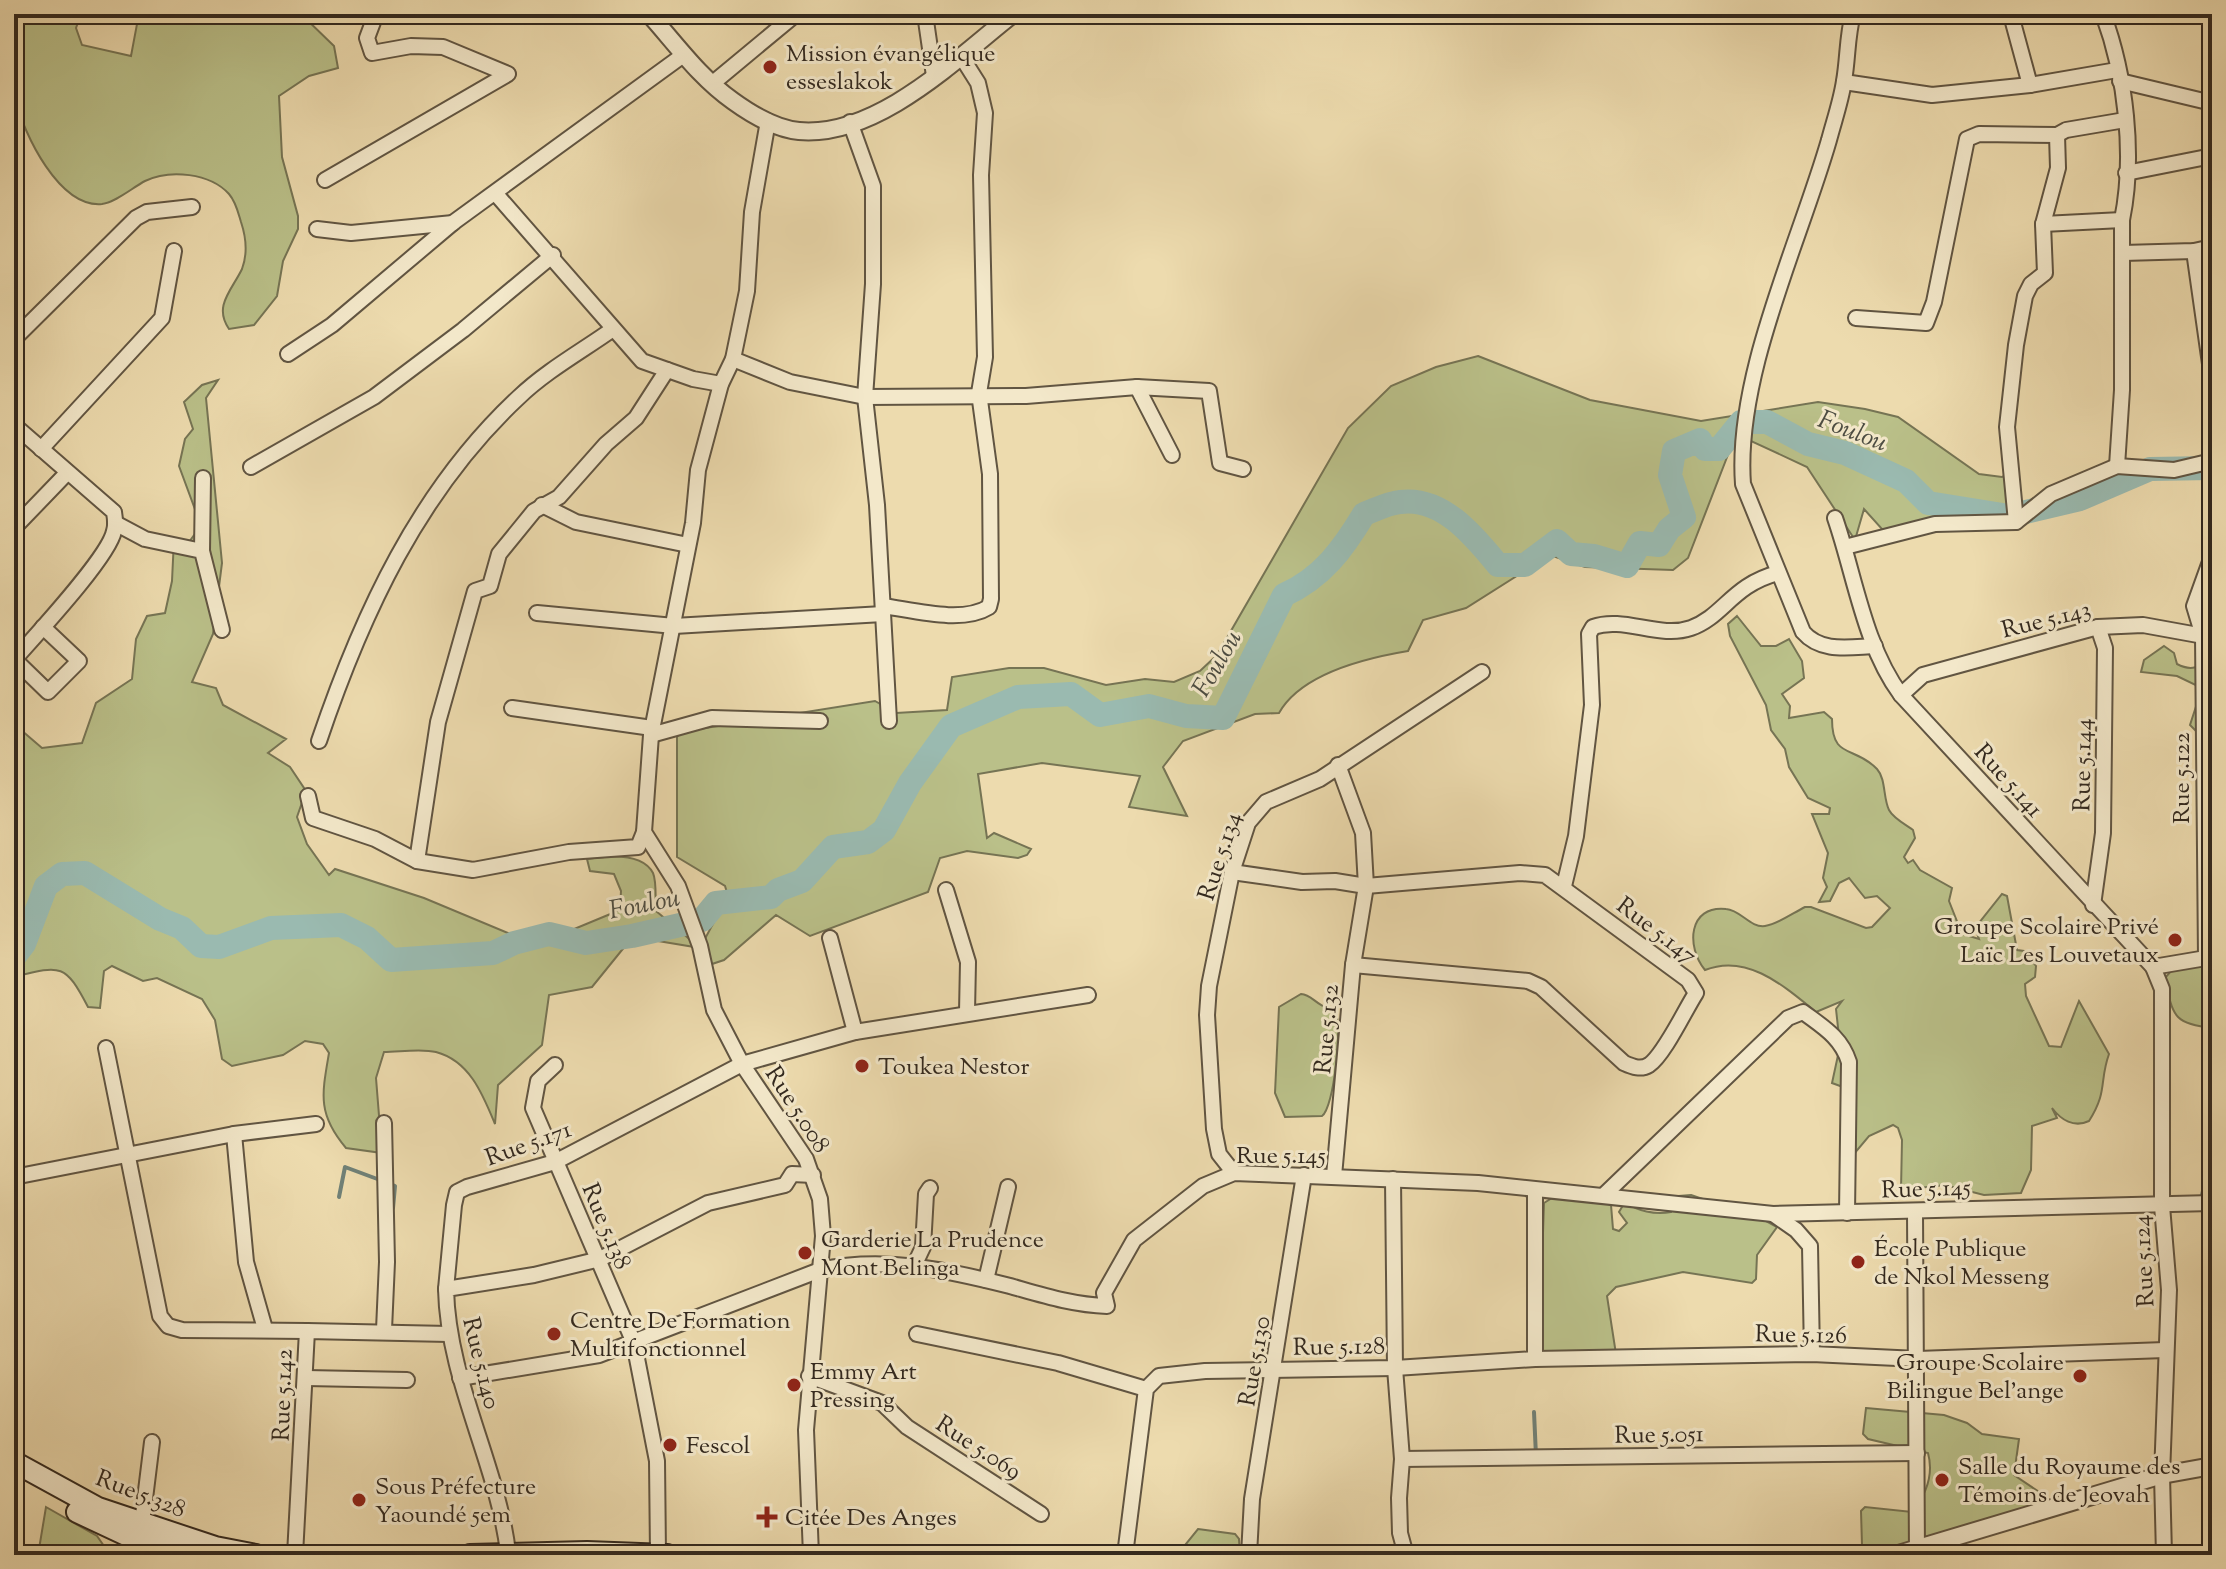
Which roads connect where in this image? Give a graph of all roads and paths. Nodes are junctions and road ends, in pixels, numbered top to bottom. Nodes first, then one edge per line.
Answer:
1 (376, 14) edge
2 (796, 14) edge
3 (925, 14) edge
4 (1013, 14) edge
5 (1853, 14) edge
6 (2103, 14) edge
7 (2011, 15) edge
8 (656, 17) edge
9 (682, 56) junction
10 (961, 56) junction
11 (934, 76) junction
12 (2119, 76) junction
13 (1844, 82) junction
14 (713, 83) junction
15 (2030, 85) junction
16 (2212, 103) edge
17 (2125, 120) junction
18 (768, 121) junction
19 (850, 122) junction
20 (2057, 135) junction
21 (2212, 156) edge
22 (2126, 173) junction
23 (325, 180) dead end
24 (496, 194) junction
25 (192, 207) dead end
26 (2122, 220) junction
27 (454, 222) junction
28 (2043, 224) junction
29 (317, 229) dead end
30 (2212, 247) edge
31 (174, 251) dead end
32 (2194, 251) junction
33 (2123, 253) junction
34 (553, 255) junction
35 (1856, 318) dead end
36 (613, 329) junction
37 (14, 339) edge
38 (288, 354) dead end
39 (733, 359) junction
40 (667, 370) junction
41 (2212, 374) edge
42 (721, 384) junction
43 (1137, 387) junction
44 (979, 393) junction
45 (865, 397) junction
46 (14, 425) edge
47 (41, 449) junction
48 (1172, 455) dead end
49 (2212, 461) edge
50 (2117, 466) junction
51 (251, 467) dead end
52 (1243, 469) dead end
53 (66, 474) junction
54 (203, 478) dead end
55 (542, 505) junction
56 (1835, 518) dead end
57 (2016, 522) junction
58 (115, 523) junction
59 (14, 528) edge
60 (688, 545) junction
61 (1845, 547) junction
62 (202, 551) junction
63 (2212, 556) edge
64 (1778, 573) junction
65 (883, 610) junction
66 (537, 613) dead end
67 (674, 626) junction
68 (43, 627) junction
69 (2098, 627) junction
70 (222, 630) dead end
71 (2208, 637) edge
72 (1875, 646) junction
73 (14, 660) edge
74 (1482, 672) dead end
75 (1901, 695) junction
76 (512, 708) dead end
77 (820, 721) dead end
78 (889, 721) dead end
79 (651, 732) junction
80 (319, 741) dead end
81 (1338, 765) junction
82 (308, 796) dead end
83 (644, 832) junction
84 (417, 861) junction
85 (1232, 872) junction
86 (1366, 886) junction
87 (1564, 886) junction
88 (946, 890) dead end
89 (2093, 905) junction
90 (830, 938) dead end
91 (2209, 957) edge
92 (1353, 965) junction
93 (2153, 967) junction
94 (1088, 995) dead end
95 (967, 1012) junction
96 (855, 1032) junction
97 (106, 1048) dead end
98 (742, 1064) junction
99 (555, 1065) dead end
100 (384, 1123) dead end
101 (316, 1124) dead end
102 (234, 1134) junction
103 (127, 1153) junction
104 (555, 1162) junction
105 (1234, 1173) junction
106 (813, 1175) junction
107 (1304, 1175) junction
108 (1334, 1176) junction
109 (14, 1177) edge
110 (1393, 1179) junction
111 (1008, 1187) dead end
112 (930, 1188) dead end
113 (1535, 1190) junction
114 (1605, 1194) junction
115 (2212, 1203) edge
116 (2162, 1206) junction
117 (1915, 1212) junction
118 (1810, 1213) junction
119 (1847, 1213) junction
120 (1773, 1214) junction
121 (1810, 1246) junction
122 (600, 1259) junction
123 (914, 1266) junction
124 (820, 1270) junction
125 (986, 1280) junction
126 (446, 1289) junction
127 (265, 1329) junction
128 (384, 1330) junction
129 (307, 1331) junction
130 (449, 1334) junction
131 (917, 1334) dead end
132 (634, 1343) junction
133 (2165, 1350) junction
134 (1812, 1354) junction
135 (1535, 1359) junction
136 (1918, 1359) junction
137 (1395, 1368) junction
138 (1274, 1369) junction
139 (809, 1376) junction
140 (306, 1378) junction
141 (460, 1378) junction
142 (407, 1380) dead end
143 (1146, 1389) junction
144 (152, 1442) dead end
145 (1917, 1453) junction
146 (1402, 1459) junction
147 (14, 1462) edge
148 (2212, 1466) edge
149 (2162, 1475) junction
150 (14, 1477) edge
151 (1041, 1514) dead end
152 (142, 1523) junction
153 (508, 1552) junction
154 (1917, 1552) edge
155 (658, 1554) edge
156 (185, 1555) edge
157 (256, 1555) edge
158 (295, 1555) edge
159 (470, 1555) edge
160 (667, 1555) edge
161 (811, 1555) edge
162 (1125, 1555) edge
163 (1249, 1555) edge
164 (1406, 1555) edge
165 (1895, 1555) edge
166 (2164, 1555) edge

1 - 23 street
2 - 14 street
3 - 11 street
4 - 10 street
5 - 13 street
6 - 12 street
7 - 15 street
8 - 9 street
9 - 14 street
9 - 24 street
10 - 11 street
10 - 44 street
11 - 19 street
12 - 15 street
12 - 16 street
12 - 17 street
13 - 15 street
13 - 64 street
14 - 18 street
17 - 20 street
17 - 22 street
18 - 19 street
18 - 39 street
19 - 45 street
20 - 28 street
20 - 35 street
21 - 22 street
22 - 26 street
24 - 27 street
24 - 34 street
25 - 37 street
26 - 28 street
26 - 33 street
27 - 29 street
27 - 38 street
28 - 57 street
30 - 32 street
31 - 47 street
32 - 33 street
32 - 41 street
33 - 50 street
34 - 36 street
34 - 51 street
36 - 40 street
36 - 80 street
39 - 42 street
39 - 45 street
40 - 42 street
40 - 55 street
42 - 60 street
43 - 44 street
43 - 48 street
43 - 52 street
44 - 45 street
44 - 65 street
45 - 65 street
46 - 47 street
47 - 53 street
49 - 50 street
50 - 57 street
53 - 58 street
53 - 59 street
54 - 62 street
55 - 60 street
55 - 84 street
56 - 61 street, Rue 5.141
57 - 61 street
58 - 62 street
58 - 68 street
60 - 67 street
61 - 72 street, Rue 5.141
62 - 70 street
63 - 71 street, Rue 5.122
64 - 72 street
64 - 87 street
65 - 67 street
65 - 78 street
66 - 67 street
67 - 79 street
68 - 73 street
68 - 73 street
69 - 71 street, Rue 5.143
69 - 75 street, Rue 5.143
69 - 89 street, Rue 5.144
71 - 91 street, Rue 5.122
72 - 75 street, Rue 5.141
74 - 81 street, Rue 5.134
75 - 89 street, Rue 5.141
76 - 79 street
77 - 79 street
79 - 83 street
81 - 85 street, Rue 5.134
81 - 86 street, Rue 5.132
82 - 84 street
83 - 84 street
83 - 98 street, Rue 5.008
85 - 86 street, Rue 5.147
85 - 105 street, Rue 5.134
86 - 87 street, Rue 5.147
86 - 92 street, Rue 5.132
87 - 92 street, Rue 5.147
88 - 95 street
89 - 93 street, Rue 5.141
90 - 96 street
91 - 93 street
92 - 108 street, Rue 5.132
93 - 116 street, Rue 5.124
94 - 95 street, Rue 5.171
95 - 96 street, Rue 5.171
96 - 98 street, Rue 5.171
97 - 103 street
98 - 104 street, Rue 5.171
98 - 106 street, Rue 5.008
99 - 104 street, Rue 5.138
100 - 128 street
101 - 102 street
102 - 103 street
102 - 127 street
103 - 109 street
103 - 127 street
104 - 122 street, Rue 5.138
104 - 126 street, Rue 5.171
105 - 107 street, Rue 5.145
105 - 125 street, Rue 5.145
106 - 122 street, Rue 5.140
106 - 124 street, Rue 5.008
107 - 108 street, Rue 5.145
107 - 138 street, Rue 5.130
108 - 110 street, Rue 5.145
110 - 113 street, Rue 5.145
110 - 137 street
111 - 125 street
112 - 123 street
113 - 114 street, Rue 5.145
113 - 135 street
114 - 119 street
114 - 120 street, Rue 5.145
115 - 116 street, Rue 5.145
116 - 117 street, Rue 5.145
116 - 133 street, Rue 5.124
117 - 119 street, Rue 5.145
117 - 136 street
118 - 119 street, Rue 5.145
118 - 120 street, Rue 5.145
118 - 121 street
120 - 121 street
121 - 134 street
122 - 126 street, Rue 5.140
122 - 132 street, Rue 5.138
123 - 124 street, Rue 5.145
123 - 125 street, Rue 5.145
124 - 132 street, Rue 5.145
124 - 139 street, Rue 5.008
126 - 130 street, Rue 5.140
127 - 129 street
128 - 129 street, Rue 5.142
128 - 130 street, Rue 5.142
129 - 140 street, Rue 5.142
130 - 141 street, Rue 5.140
131 - 143 street
132 - 141 street, Rue 5.145
132 - 155 street, Rue 5.138
133 - 136 street, Rue 5.126
133 - 149 street, Rue 5.124
134 - 135 street, Rue 5.126
134 - 136 street, Rue 5.126
135 - 137 street, Rue 5.128
136 - 145 street
137 - 138 street, Rue 5.128
137 - 146 street
138 - 143 street, Rue 5.128
138 - 163 street, Rue 5.130
139 - 151 street, Rue 5.069
139 - 161 street, Rue 5.008
140 - 142 street
140 - 158 street, Rue 5.142
141 - 153 street, Rue 5.140
143 - 162 street
144 - 152 street
145 - 146 street, Rue 5.051
145 - 154 street
146 - 164 street
147 - 152 main road, Rue 5.328
148 - 149 street
149 - 154 street
149 - 166 street, Rue 5.124
150 - 156 main road, Rue 5.328
152 - 157 main road, Rue 5.328
153 - 155 main road
153 - 159 main road
154 - 165 street
155 - 160 main road

